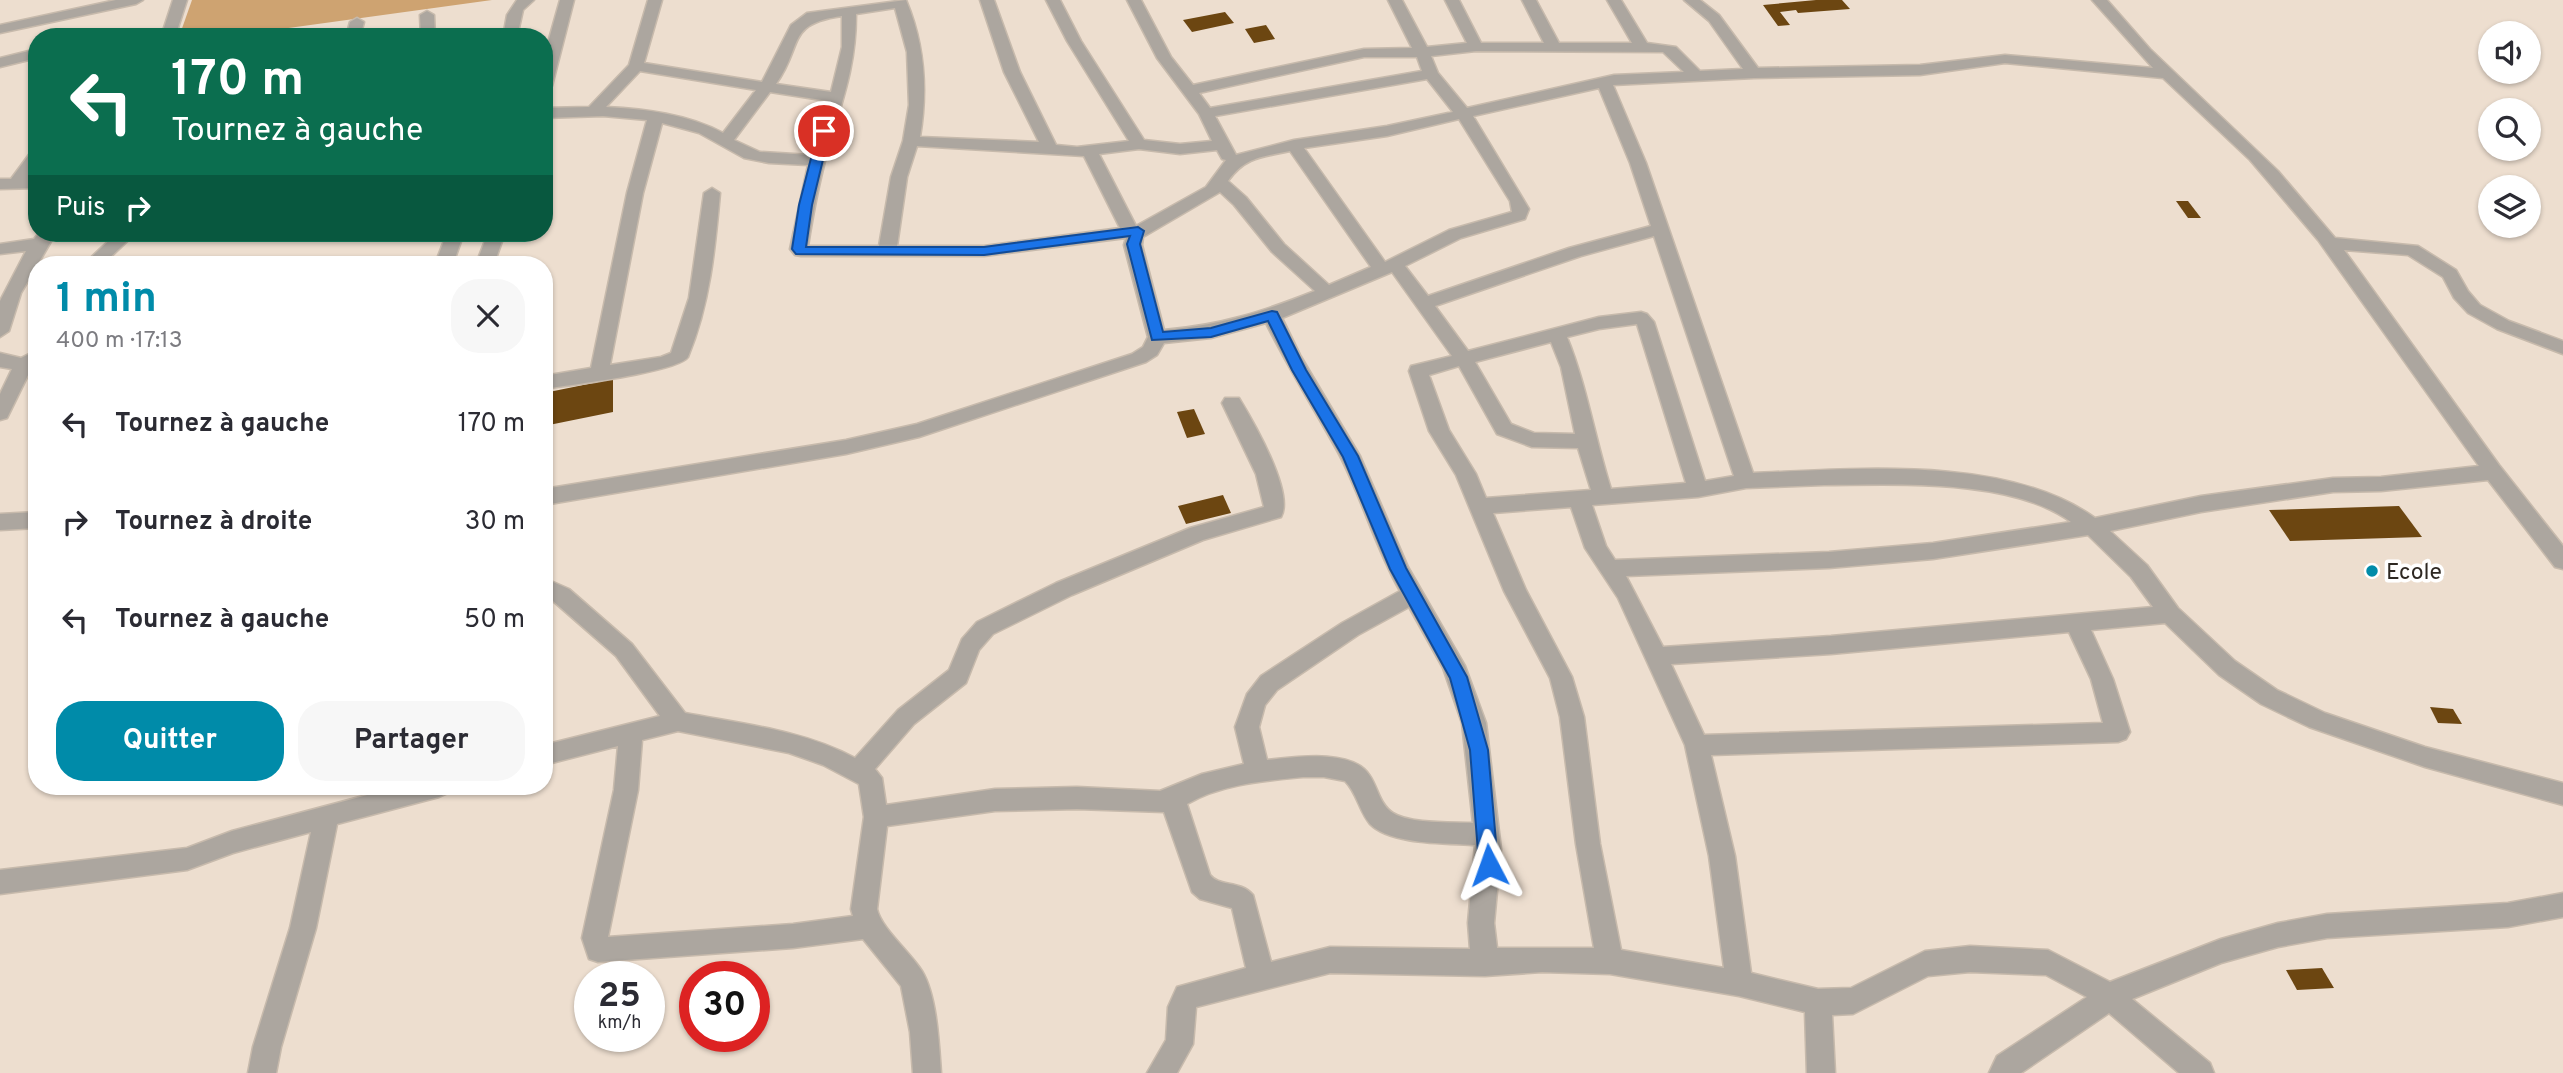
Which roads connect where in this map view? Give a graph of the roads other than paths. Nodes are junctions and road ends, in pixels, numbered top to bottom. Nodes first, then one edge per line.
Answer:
1 (136, 0) edge
2 (180, 0) edge
3 (527, 0) edge
4 (567, 0) edge
5 (654, 0) edge
6 (986, 0) edge
7 (1053, 0) edge
8 (1134, 0) edge
9 (1395, 0) edge
10 (1452, 0) edge
11 (1529, 0) edge
12 (1615, 0) edge
13 (1691, 0) edge
14 (2099, 0) edge
15 (893, 2) edge
16 (849, 12) junction
17 (427, 15) dead end
18 (171, 28) edge
19 (428, 28) edge
20 (512, 28) edge
21 (0, 29) edge
22 (1641, 46) junction
23 (1476, 47) junction
24 (1555, 49) junction
25 (553, 52) edge
26 (1422, 52) junction
27 (28, 55) edge
28 (5, 60) edge
29 (636, 66) junction
30 (1754, 73) junction
31 (1432, 74) junction
32 (2167, 74) junction
33 (1695, 75) junction
34 (0, 78) edge
35 (1604, 82) junction
36 (767, 86) junction
37 (1188, 91) junction
38 (837, 98) junction
39 (595, 110) junction
40 (553, 112) edge
41 (1206, 113) junction
42 (1463, 114) junction
43 (656, 117) junction
44 (724, 141) junction
45 (911, 141) junction
46 (1139, 144) junction
47 (1222, 145) junction
48 (1294, 145) junction
49 (1049, 148) junction
50 (1089, 151) junction
51 (816, 160) junction
52 (28, 164) edge
53 (1232, 164) junction
54 (1218, 181) junction
55 (8, 183) edge
56 (28, 183) edge
57 (712, 193) dead end
58 (1661, 229) junction
59 (1134, 232) junction
60 (28, 242) edge
61 (117, 242) edge
62 (2328, 243) junction
63 (0, 249) edge
64 (887, 252) junction
65 (102, 256) edge
66 (28, 266) edge
67 (1388, 267) junction
68 (1326, 292) junction
69 (1424, 304) junction
70 (1272, 315) junction
71 (0, 331) edge
72 (1557, 335) junction
73 (1157, 337) junction
74 (2563, 348) edge
75 (0, 359) edge
76 (1464, 359) junction
77 (28, 360) edge
78 (28, 364) edge
79 (598, 373) junction
80 (553, 381) edge
81 (1232, 403) dead end
82 (0, 413) edge
83 (1586, 441) junction
84 (2493, 472) junction
85 (1746, 481) junction
86 (1698, 490) junction
87 (553, 496) edge
88 (1603, 496) junction
89 (1579, 499) junction
90 (1480, 506) junction
91 (28, 520) edge
92 (0, 522) edge
93 (2092, 527) junction
94 (2563, 561) edge
95 (1610, 568) junction
96 (553, 591) edge
97 (1413, 594) junction
98 (2170, 614) junction
99 (2076, 622) junction
100 (1657, 656) junction
101 (678, 720) junction
102 (631, 733) junction
103 (1697, 745) junction
104 (553, 753) edge
105 (859, 771) junction
106 (1258, 772) junction
107 (2563, 794) edge
108 (404, 795) edge
109 (1173, 799) junction
110 (327, 815) junction
111 (876, 817) junction
112 (1487, 835) junction
113 (0, 882) edge
114 (2563, 905) edge
115 (868, 926) junction
116 (1610, 961) junction
117 (1485, 963) junction
118 (1262, 978) junction
119 (1739, 983) junction
120 (2110, 997) junction
121 (1818, 1002) junction
122 (262, 1073) edge
123 (928, 1073) edge
124 (1161, 1073) edge
125 (1821, 1073) edge
126 (2003, 1073) edge
127 (2200, 1073) edge

1 - 21 street
2 - 18 street
3 - 20 street
4 - 25 street
5 - 29 street
6 - 49 street
7 - 46 street
8 - 37 street
9 - 26 street
10 - 23 street
11 - 24 street
12 - 22 street
13 - 30 street
14 - 32 street
15 - 16 street
15 - 45 street
16 - 36 street
16 - 38 street
17 - 19 street
22 - 24 street
22 - 33 street
23 - 24 street
23 - 26 street
26 - 31 street
26 - 37 street
27 - 28 street
28 - 34 street
29 - 36 street
29 - 39 street
30 - 32 street
30 - 33 street
31 - 41 street
31 - 42 street
32 - 62 street
33 - 35 street
35 - 42 street
35 - 58 street
36 - 38 street
36 - 44 street
37 - 41 street
38 - 51 street
39 - 40 street
39 - 43 street
41 - 47 street
42 - 48 street
42 - 67 street
43 - 44 street
43 - 79 street
44 - 51 street
45 - 49 street
45 - 64 street
46 - 47 street
46 - 50 street
47 - 53 street
48 - 53 street
48 - 67 street
49 - 50 street
50 - 59 street
51 - 64 street
52 - 55 street
53 - 54 street
54 - 59 street
54 - 68 street
55 - 56 street
57 - 79 street
58 - 69 street
58 - 85 street
59 - 64 street
59 - 73 street
60 - 63 street
61 - 65 street
62 - 74 street
62 - 84 street
66 - 71 street
67 - 68 street
67 - 69 street
68 - 70 street
69 - 76 street
70 - 73 street
70 - 97 street
72 - 76 street
72 - 83 street
72 - 86 street
73 - 87 street
75 - 77 street
76 - 83 street
76 - 90 street
78 - 82 street
79 - 80 street
81 - 105 street
83 - 88 street
84 - 93 street
84 - 94 street
85 - 86 street
85 - 93 street
86 - 88 street
88 - 89 street
89 - 90 street
89 - 95 street
90 - 116 street
91 - 92 street
93 - 95 street
93 - 98 street
95 - 100 street
96 - 101 street
97 - 106 street
97 - 112 street
98 - 99 street
98 - 107 street
99 - 100 street
99 - 103 street
100 - 103 street
101 - 102 street
101 - 105 street
102 - 104 street
102 - 115 street
103 - 119 street
105 - 111 street
106 - 109 street
106 - 112 street
108 - 110 street
109 - 111 street
109 - 118 street
110 - 113 street
110 - 122 street
111 - 115 street
112 - 117 street
114 - 120 street
115 - 123 street
116 - 117 street
116 - 119 street
117 - 118 street
118 - 124 street
119 - 121 street
120 - 121 street
120 - 126 street
120 - 127 street
121 - 125 street

